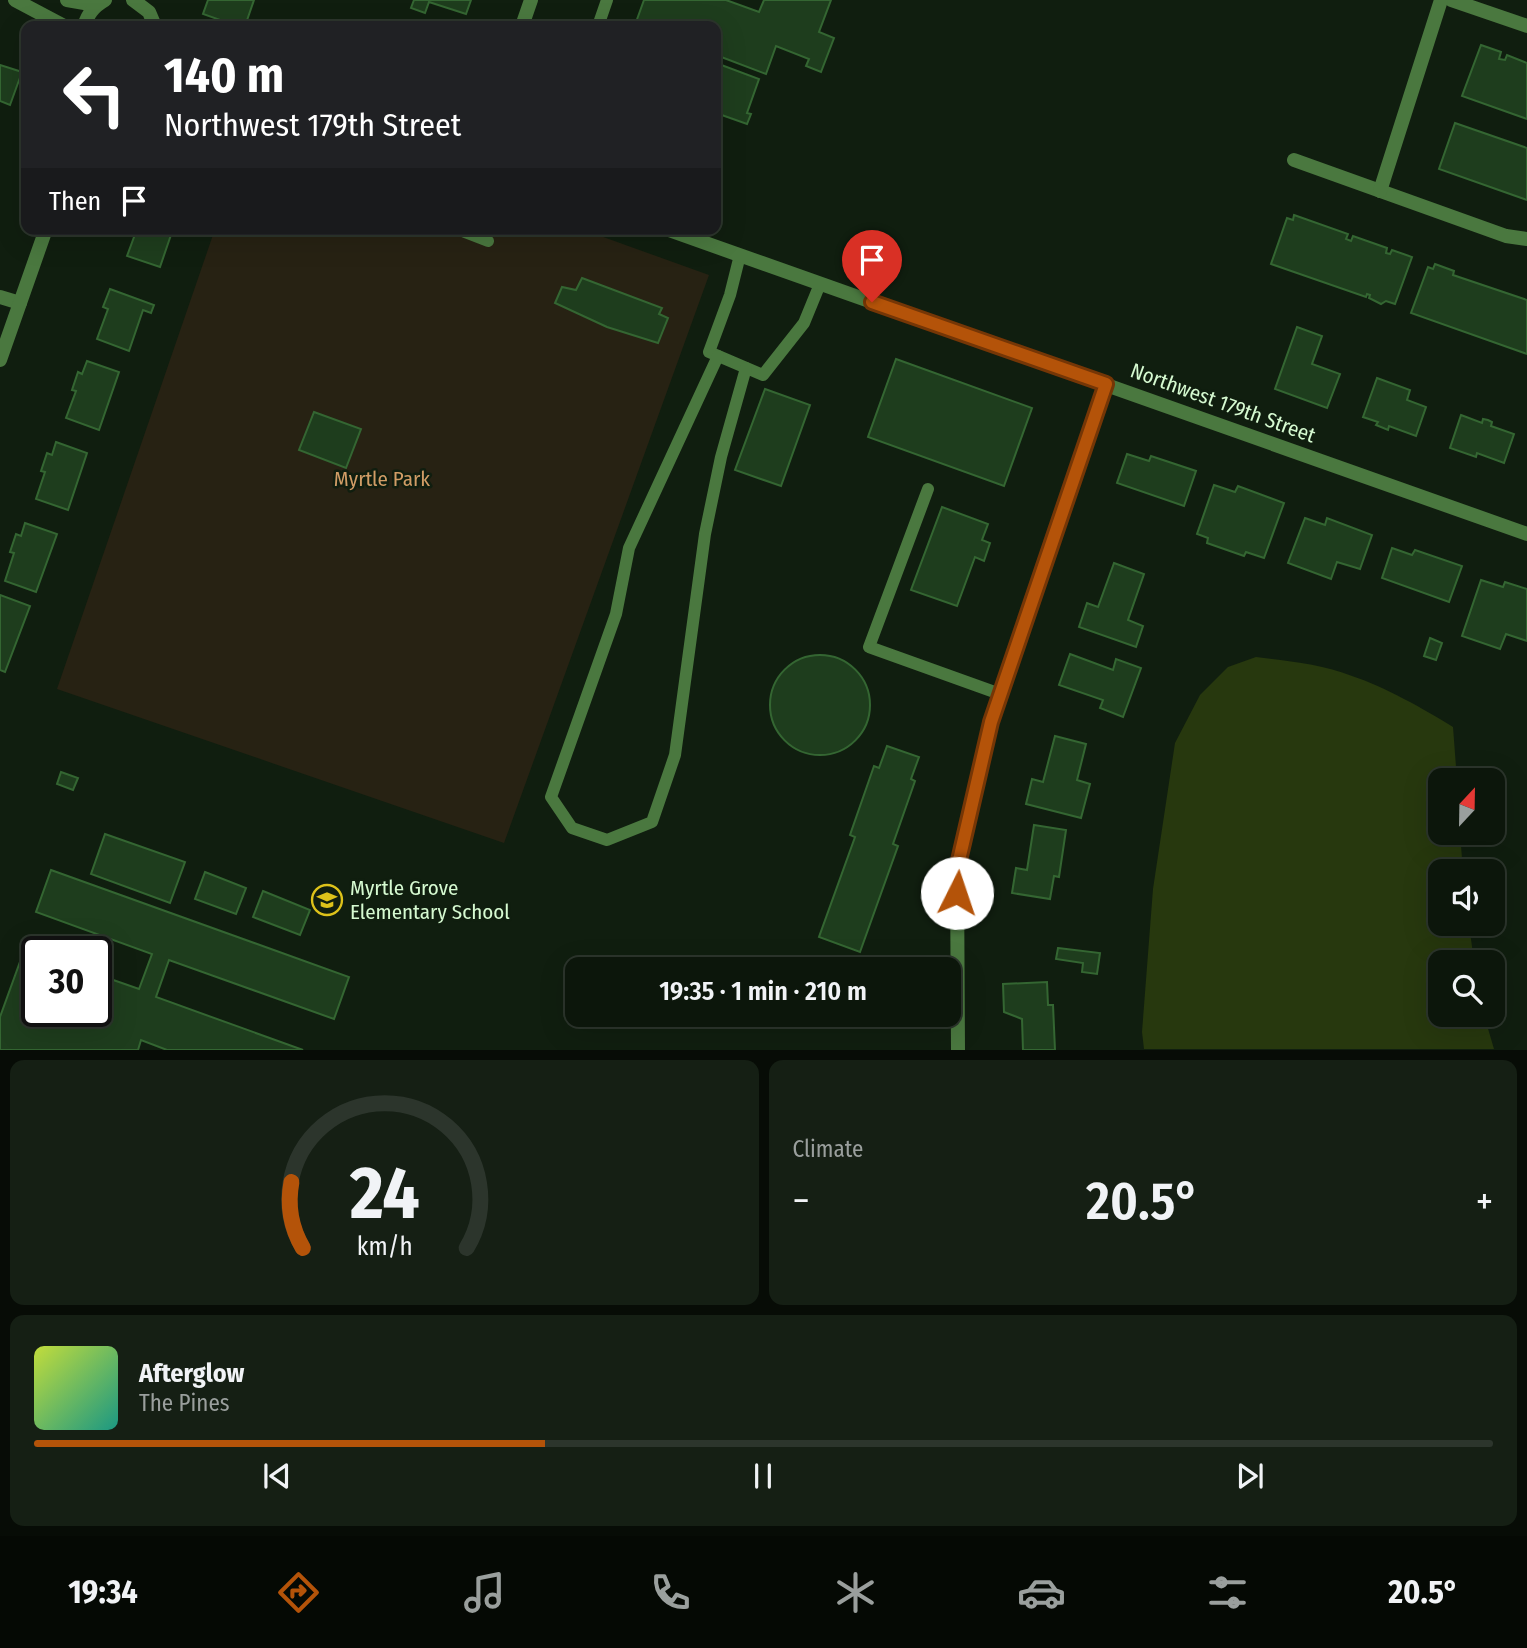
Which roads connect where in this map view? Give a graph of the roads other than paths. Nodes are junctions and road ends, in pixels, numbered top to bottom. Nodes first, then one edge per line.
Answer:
1 (15, 0) edge
2 (67, 0) edge
3 (133, 0) edge
4 (531, 0) edge
5 (607, 0) edge
6 (1441, 0) edge
7 (1451, 0) edge
8 (100, 3) edge
9 (154, 17) edge
10 (55, 21) edge
11 (86, 21) edge
12 (524, 21) edge
13 (600, 21) edge
14 (1527, 26) edge
15 (1294, 160) dead end
16 (1380, 191) junction
17 (44, 235) edge
18 (472, 235) edge
19 (683, 235) edge
20 (1527, 239) edge
21 (488, 241) dead end
22 (740, 255) junction
23 (820, 284) junction
24 (0, 297) edge
25 (20, 303) junction
26 (718, 356) junction
27 (0, 360) edge
28 (746, 368) junction
29 (1106, 384) junction
30 (928, 489) dead end
31 (1527, 534) edge
32 (1000, 694) junction
33 (958, 1049) edge

1 - 10 street
2 - 8 street
3 - 9 street
4 - 12 street
5 - 13 lane
6 - 16 street
7 - 14 street
8 - 11 street
15 - 16 street
16 - 20 street
17 - 25 street
18 - 21 lane
19 - 22 street, Northwest 179th Street
22 - 23 street, Northwest 179th Street
22 - 26 lane
23 - 28 lane
23 - 29 street, Northwest 179th Street
24 - 25 street
25 - 27 street
26 - 28 lane
26 - 28 lane
29 - 31 street, Northwest 179th Street
29 - 32 street
30 - 32 lane
32 - 33 street

